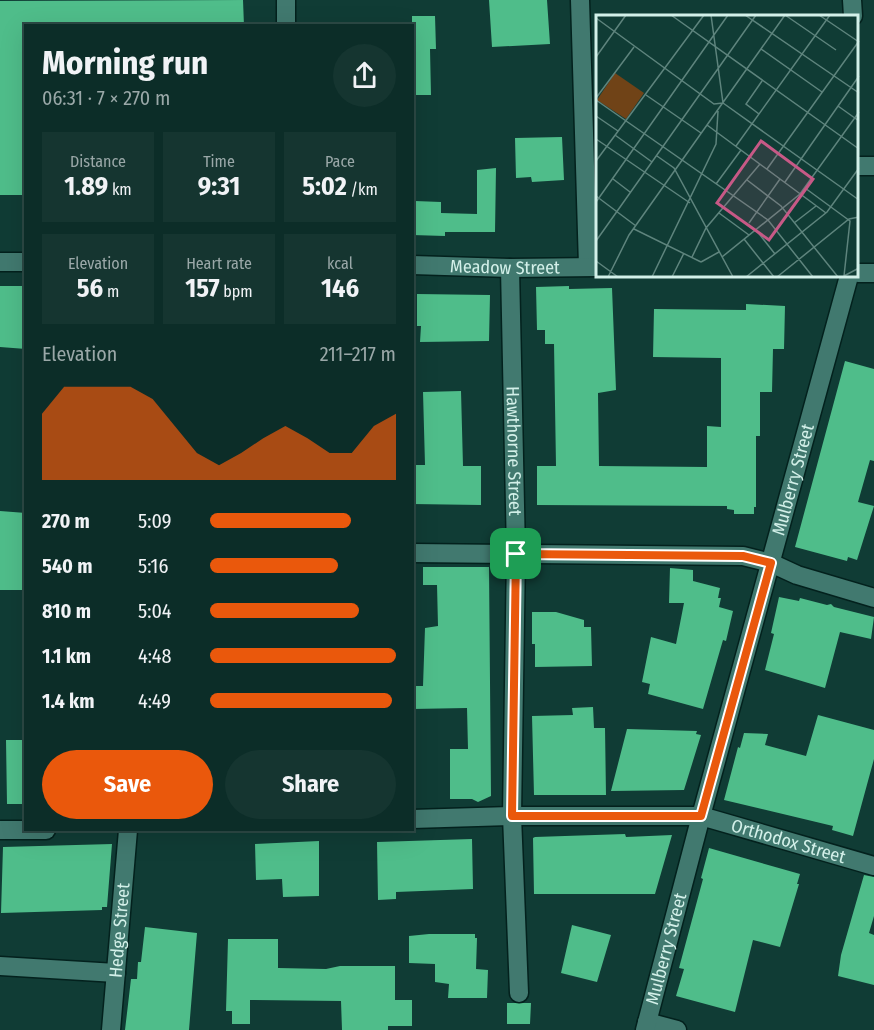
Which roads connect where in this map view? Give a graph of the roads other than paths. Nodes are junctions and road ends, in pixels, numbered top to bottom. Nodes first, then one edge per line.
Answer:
1 (286, 0) edge
2 (580, 0) edge
3 (852, 0) edge
4 (853, 15) edge
5 (286, 24) edge
6 (0, 262) edge
7 (24, 262) edge
8 (414, 265) edge
9 (593, 266) edge
10 (510, 268) junction
11 (848, 278) edge
12 (414, 553) edge
13 (516, 554) junction
14 (771, 563) junction
15 (874, 598) edge
16 (512, 816) junction
17 (701, 816) junction
18 (414, 819) edge
19 (0, 830) edge
20 (24, 830) edge
21 (128, 831) edge
22 (874, 866) edge
23 (0, 966) edge
24 (116, 973) junction
25 (519, 993) dead end
26 (646, 1026) edge
27 (111, 1030) edge
28 (677, 1030) edge

1 - 5 street
2 - 9 street
3 - 4 street
6 - 7 street
8 - 10 street, Meadow Street
9 - 10 street, Meadow Street
10 - 13 street, Hawthorne Street
11 - 14 street, Mulberry Street
12 - 13 street
13 - 14 street
13 - 16 street, Hawthorne Street
14 - 15 street
14 - 17 street, Mulberry Street
16 - 17 street, Orthodox Street
16 - 18 street, Orthodox Street
16 - 25 street, Hawthorne Street
17 - 22 street, Orthodox Street
17 - 26 street, Mulberry Street
19 - 20 street
21 - 24 street, Hedge Street
23 - 24 street
24 - 27 street, Hedge Street
26 - 28 street

